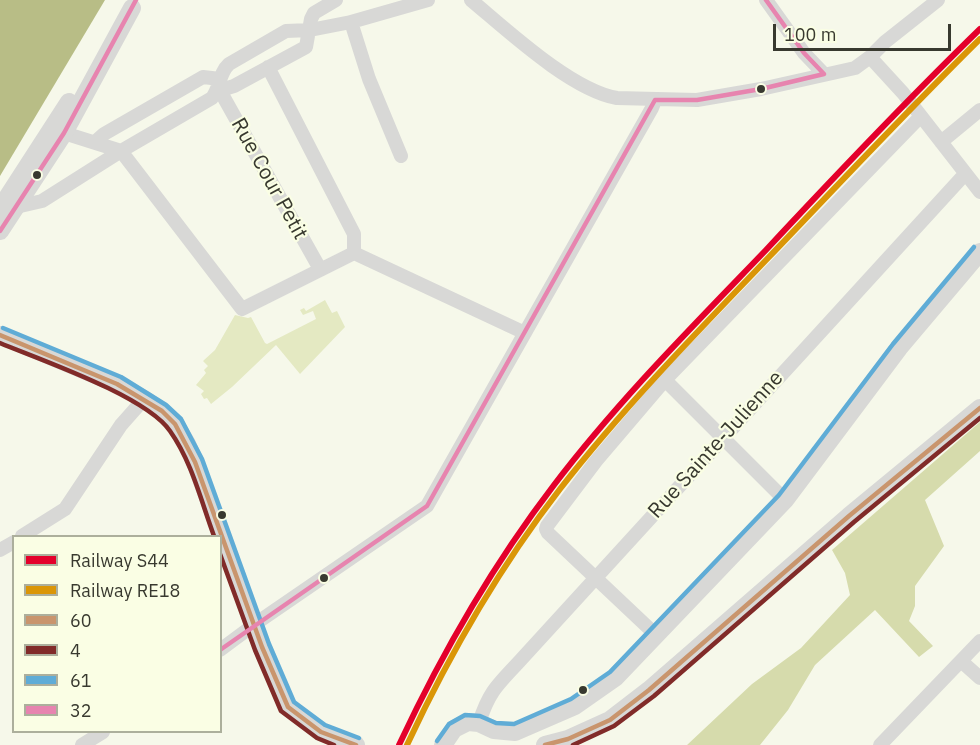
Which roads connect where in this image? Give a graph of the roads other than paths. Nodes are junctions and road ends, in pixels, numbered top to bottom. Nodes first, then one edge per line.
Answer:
1 (336, 0) edge
2 (428, 0) edge
3 (471, 0) edge
4 (766, 0) edge
5 (931, 2) edge
6 (134, 4) edge
7 (351, 22) junction
8 (310, 30) junction
9 (870, 57) junction
10 (268, 68) junction
11 (824, 74) junction
12 (218, 85) junction
13 (655, 100) junction
14 (980, 110) edge
15 (921, 116) junction
16 (64, 133) junction
17 (95, 142) junction
18 (941, 142) junction
19 (121, 151) junction
20 (401, 156) dead end
21 (965, 174) junction
22 (980, 192) edge
23 (8, 208) edge
24 (0, 231) edge
25 (980, 252) edge
26 (354, 253) junction
27 (320, 269) junction
28 (525, 333) junction
29 (0, 335) edge
30 (664, 380) junction
31 (144, 399) junction
32 (980, 408) edge
33 (724, 438) junction
34 (785, 500) junction
35 (25, 535) edge
36 (221, 535) edge
37 (222, 537) edge
38 (595, 578) junction
39 (255, 624) junction
40 (655, 634) junction
41 (980, 641) edge
42 (222, 649) edge
43 (961, 661) junction
44 (980, 678) edge
45 (479, 723) junction
46 (101, 733) edge
47 (82, 745) edge
48 (356, 745) edge
49 (443, 745) edge
50 (545, 745) edge
51 (880, 745) edge

1 - 8 street
2 - 7 street
3 - 13 street
4 - 11 street
5 - 9 street
6 - 16 main road
6 - 23 main road
7 - 8 street
7 - 20 street
8 - 10 street
8 - 12 street
9 - 11 street
9 - 15 street
10 - 12 street
10 - 26 street
11 - 13 street
12 - 17 street
12 - 19 street
12 - 27 street, Rue Cour Petit
13 - 28 street
14 - 18 street
15 - 18 street
15 - 30 street
16 - 17 street
16 - 23 main road
17 - 19 street
18 - 21 street
19 - 23 street
19 - 27 street
21 - 22 street
21 - 33 street, Rue Sainte-Julienne
23 - 24 main road
25 - 34 main road
26 - 27 street
26 - 28 street
28 - 39 street
29 - 31 main road
30 - 33 street
30 - 38 street
31 - 35 street
31 - 36 main road
32 - 50 main road
33 - 34 street
33 - 38 street, Rue Sainte-Julienne
34 - 40 main road
37 - 39 main road
38 - 40 street
38 - 45 street, Rue Sainte-Julienne
39 - 42 street
39 - 48 main road
40 - 45 main road
41 - 43 street
43 - 44 street
43 - 51 street
45 - 49 main road
46 - 47 street

